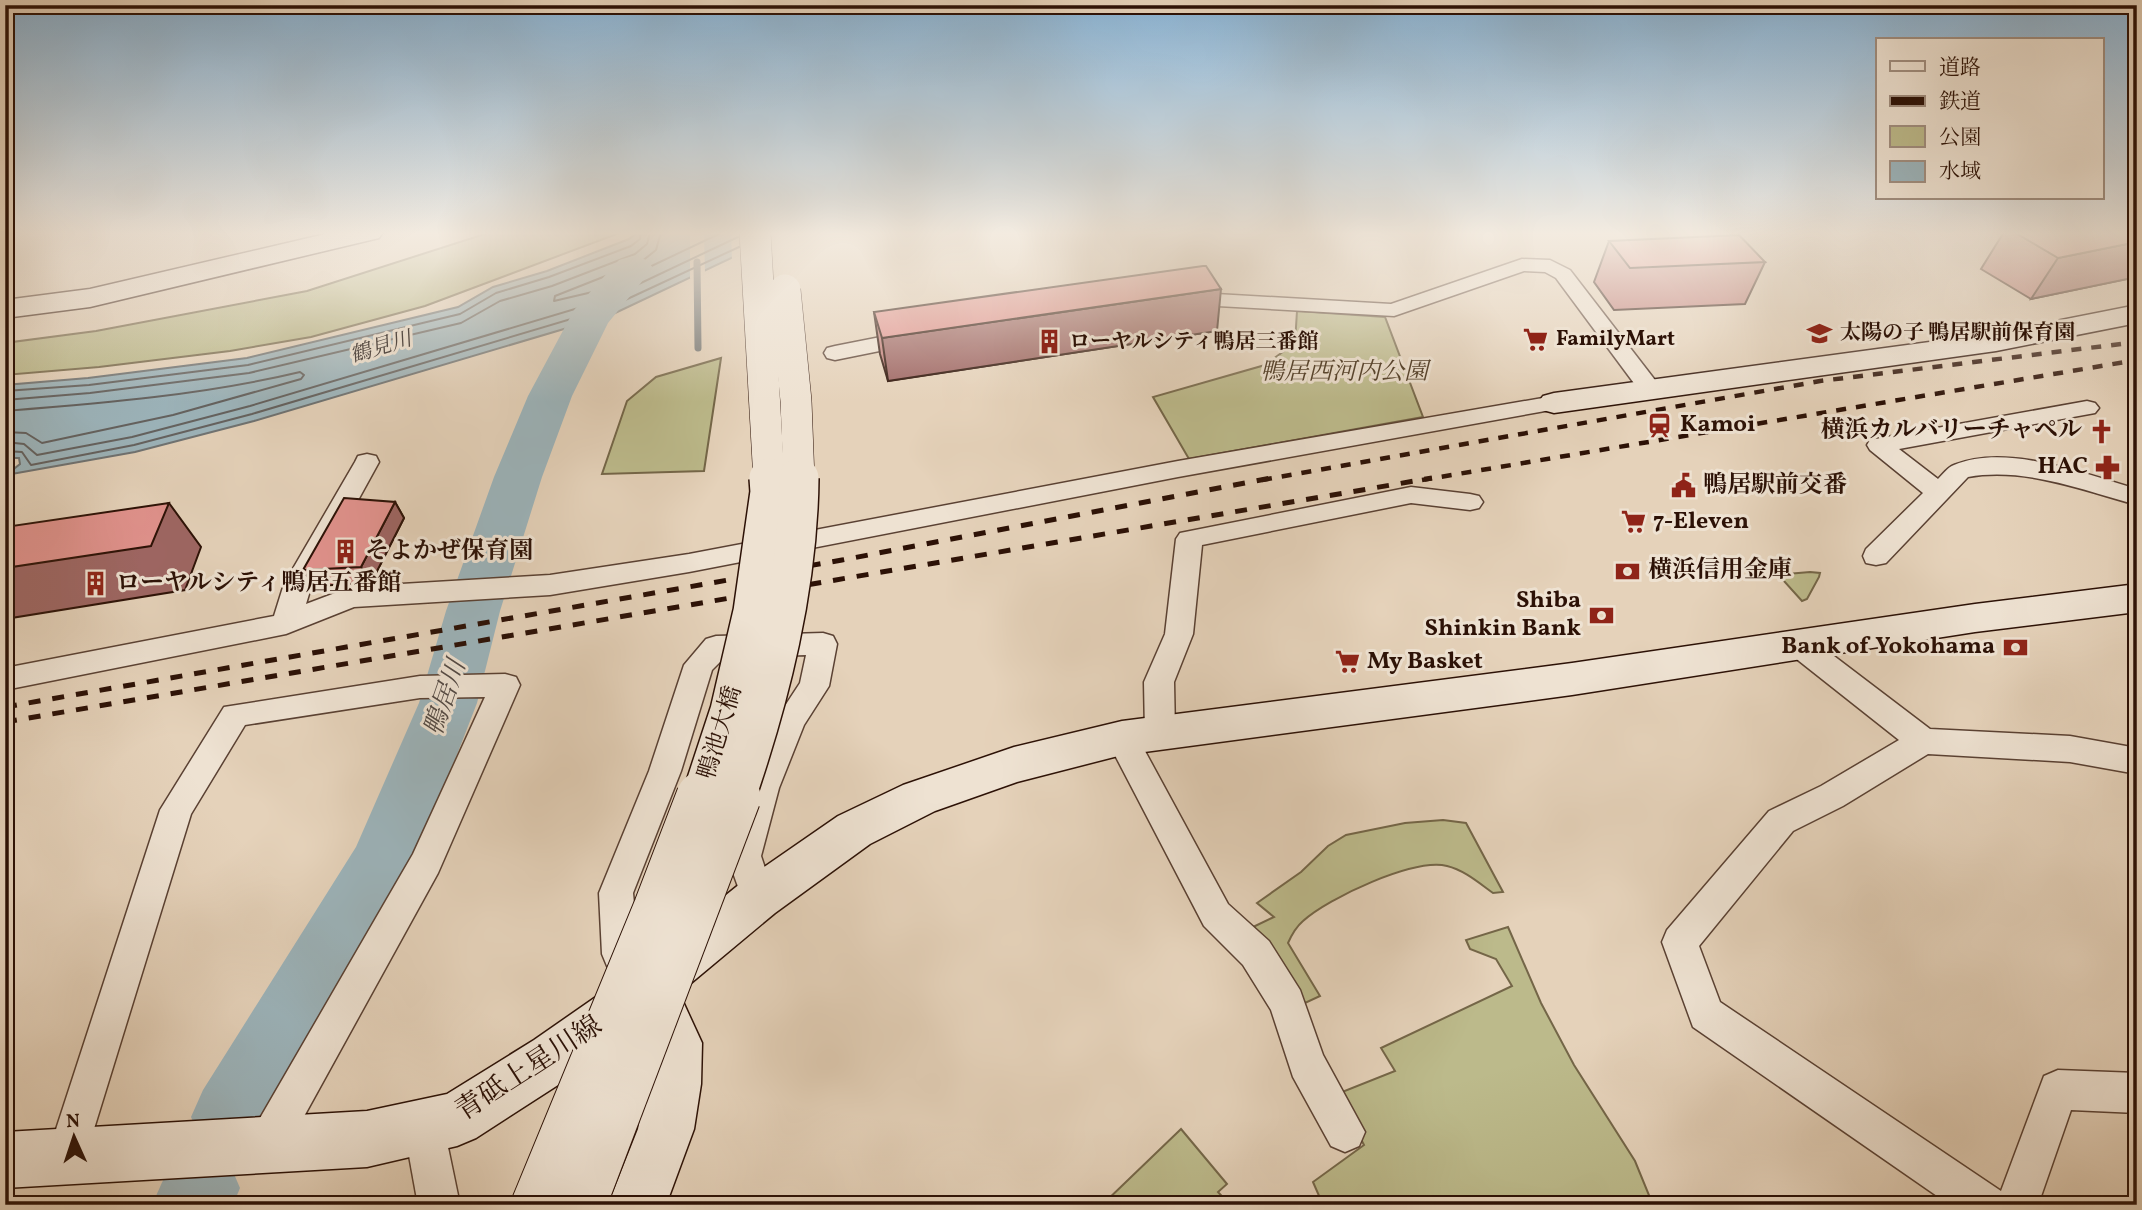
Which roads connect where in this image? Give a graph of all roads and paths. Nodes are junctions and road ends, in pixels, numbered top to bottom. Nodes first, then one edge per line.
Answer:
1 (130, 288) edge
2 (758, 288) edge
3 (785, 288) edge
4 (1454, 288) edge
5 (1574, 288) edge
6 (1164, 303) edge
7 (5, 309) edge
8 (2137, 314) edge
9 (941, 333) edge
10 (835, 353) dead end
11 (1650, 389) junction
12 (1554, 403) joint
13 (2087, 408) dead end
14 (368, 462) dead end
15 (1938, 492) junction
16 (2137, 497) edge
17 (1470, 502) dead end
18 (1876, 556) dead end
19 (2137, 598) edge
20 (286, 624) junction
21 (1799, 645) junction
22 (5, 679) edge
23 (1141, 736) junction
24 (1923, 741) junction
25 (2137, 761) edge
26 (758, 898) junction
27 (650, 988) junction
28 (2137, 1093) edge
29 (424, 1128) junction
30 (1345, 1132) dead end
31 (266, 1146) junction
32 (66, 1157) junction
33 (5, 1160) edge
34 (439, 1205) edge
35 (537, 1205) edge
36 (580, 1205) edge
37 (638, 1205) edge
38 (1986, 1205) edge
39 (2017, 1205) edge

1 - 7 street
2 - 35 street, 鴨池大橋, bridge
3 - 36 street, 鴨池大橋, bridge
4 - 6 street
5 - 11 street
8 - 11 street
9 - 10 street
11 - 12 street
12 - 20 street
13 - 15 street
14 - 20 street
15 - 16 street
15 - 18 street
17 - 23 street
19 - 21 street, 青砥上星川線
20 - 22 street
21 - 23 street, 青砥上星川線
21 - 24 street
23 - 26 street, 青砥上星川線
23 - 30 street
24 - 25 street
24 - 38 street
26 - 27 street, 青砥上星川線
26 - 27 street
27 - 29 street, 青砥上星川線
27 - 37 street
28 - 39 street
29 - 31 street, 青砥上星川線
29 - 34 street
31 - 32 street, 青砥上星川線
31 - 32 street
32 - 33 street, 青砥上星川線

